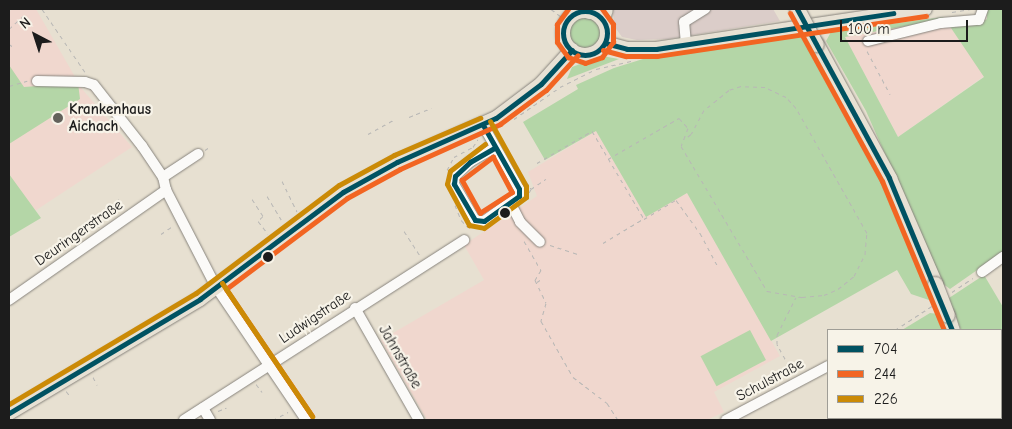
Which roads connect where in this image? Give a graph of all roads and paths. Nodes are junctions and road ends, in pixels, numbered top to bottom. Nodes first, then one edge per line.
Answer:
1 (42, 9) edge
2 (551, 9) edge
3 (705, 9) edge
4 (797, 9) edge
5 (924, 9) edge
6 (971, 9) edge
7 (983, 9) edge
8 (893, 11) edge
9 (597, 12) edge
10 (26, 13) dead end
11 (948, 13) dead end
12 (567, 21) junction
13 (9, 29) edge
14 (868, 41) joint
15 (605, 43) junction
16 (9, 44) edge
17 (686, 44) junction
18 (12, 46) dead end
19 (572, 50) junction
20 (632, 61) dead end
21 (37, 81) joint
22 (9, 85) edge
23 (94, 85) junction
24 (890, 94) dead end
25 (431, 108) dead end
26 (409, 117) dead end
27 (394, 119) dead end
28 (509, 120) dead end
29 (478, 127) junction
30 (368, 134) dead end
31 (685, 139) junction
32 (494, 148) junction
33 (198, 154) dead end
34 (608, 159) junction
35 (537, 163) dead end
36 (522, 173) dead end
37 (163, 177) junction
38 (446, 177) dead end
39 (546, 179) dead end
40 (282, 181) dead end
41 (531, 189) junction
42 (166, 190) junction
43 (267, 196) dead end
44 (528, 196) dead end
45 (452, 198) dead end
46 (252, 199) dead end
47 (511, 204) junction
48 (93, 217) dead end
49 (644, 219) junction
50 (183, 220) junction
51 (303, 220) junction
52 (288, 230) junction
53 (404, 231) dead end
54 (476, 231) dead end
55 (104, 233) junction
56 (520, 233) dead end
57 (161, 234) dead end
58 (464, 240) dead end
59 (274, 242) junction
60 (540, 242) joint
61 (603, 243) dead end
62 (578, 254) dead end
63 (1003, 257) edge
64 (425, 263) junction
65 (717, 265) dead end
66 (982, 272) dead end
67 (543, 278) dead end
68 (536, 283) junction
69 (216, 287) junction
70 (797, 296) junction
71 (9, 300) edge
72 (355, 308) junction
73 (952, 329) edge
74 (271, 364) junction
75 (827, 367) edge
76 (798, 382) junction
77 (297, 406) junction
78 (203, 408) junction
79 (9, 413) edge
80 (184, 420) edge
81 (210, 420) edge
82 (273, 420) edge
83 (306, 420) edge
84 (420, 420) edge
85 (618, 420) edge
86 (726, 420) edge

1 - 23 path
2 - 12 path
3 - 17 street
4 - 73 highway, bridge
5 - 8 main road
6 - 11 path
7 - 14 street
8 - 17 main road
9 - 12 main road
9 - 15 main road
10 - 13 path
12 - 19 main road
14 - 24 path
15 - 17 main road
15 - 19 main road
16 - 18 path
19 - 29 main road
20 - 28 path
21 - 22 path
21 - 23 street
23 - 37 street
25 - 26 path
27 - 30 path
29 - 32 street
29 - 38 path
29 - 51 main road
31 - 34 path
31 - 70 path
31 - 70 path
32 - 47 street
32 - 47 street
33 - 37 street
34 - 35 path
34 - 49 path
36 - 41 path
37 - 42 street
39 - 41 path
40 - 51 path
41 - 44 path
42 - 50 street
42 - 55 street, Deuringerstraße
43 - 52 path
45 - 54 path
46 - 59 path
47 - 60 street
48 - 55 path
49 - 61 path
49 - 65 path
50 - 57 path
50 - 69 street
51 - 52 main road
52 - 59 main road
53 - 64 path
55 - 71 street, Deuringerstraße
56 - 68 path
58 - 64 street, Ludwigstraße
59 - 69 main road
60 - 62 path
63 - 66 street
64 - 72 street, Ludwigstraße
67 - 68 path
68 - 85 path
69 - 74 street
69 - 79 main road
70 - 76 path
72 - 74 street, Ludwigstraße
72 - 84 street, Jahnstraße
74 - 77 street
74 - 78 street, Ludwigstraße
75 - 76 street, Schulstraße
76 - 86 street, Schulstraße
77 - 82 path
77 - 83 street
78 - 80 street, Ludwigstraße
78 - 81 street

